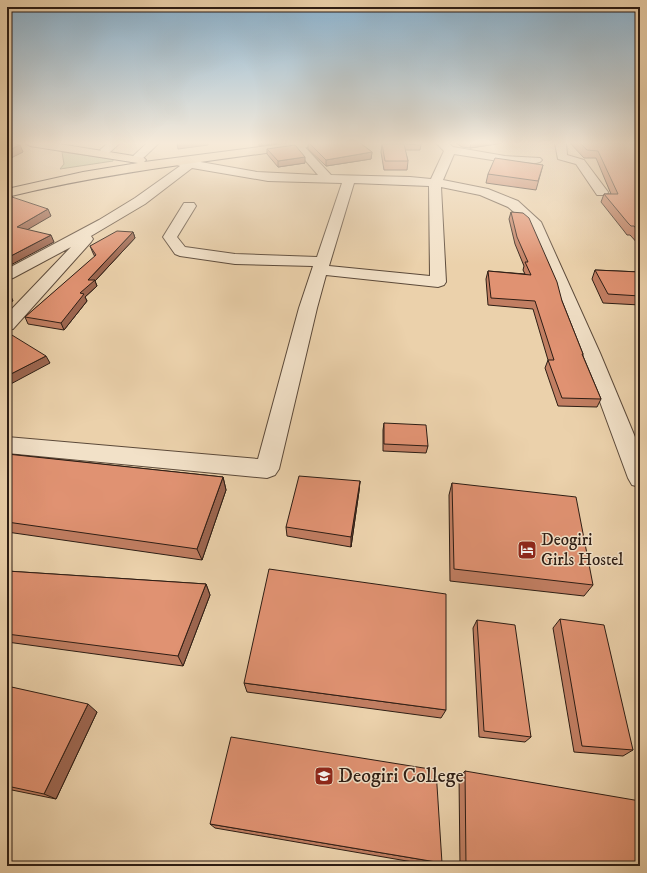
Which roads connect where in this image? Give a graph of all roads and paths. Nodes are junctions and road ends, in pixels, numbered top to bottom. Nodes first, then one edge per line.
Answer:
1 (435, 183) edge
2 (45, 184) edge
3 (155, 184) edge
4 (348, 184) edge
5 (440, 184) edge
6 (596, 184) edge
7 (602, 192) dead end
8 (7, 193) edge
9 (189, 206) dead end
10 (98, 226) junction
11 (322, 266) junction
12 (7, 275) edge
13 (7, 325) edge
14 (7, 445) edge
15 (640, 478) edge

1 - 11 street
2 - 8 main road
3 - 10 street
4 - 11 street
5 - 15 street
6 - 7 street
9 - 11 street
10 - 12 street
10 - 13 street
11 - 14 street

